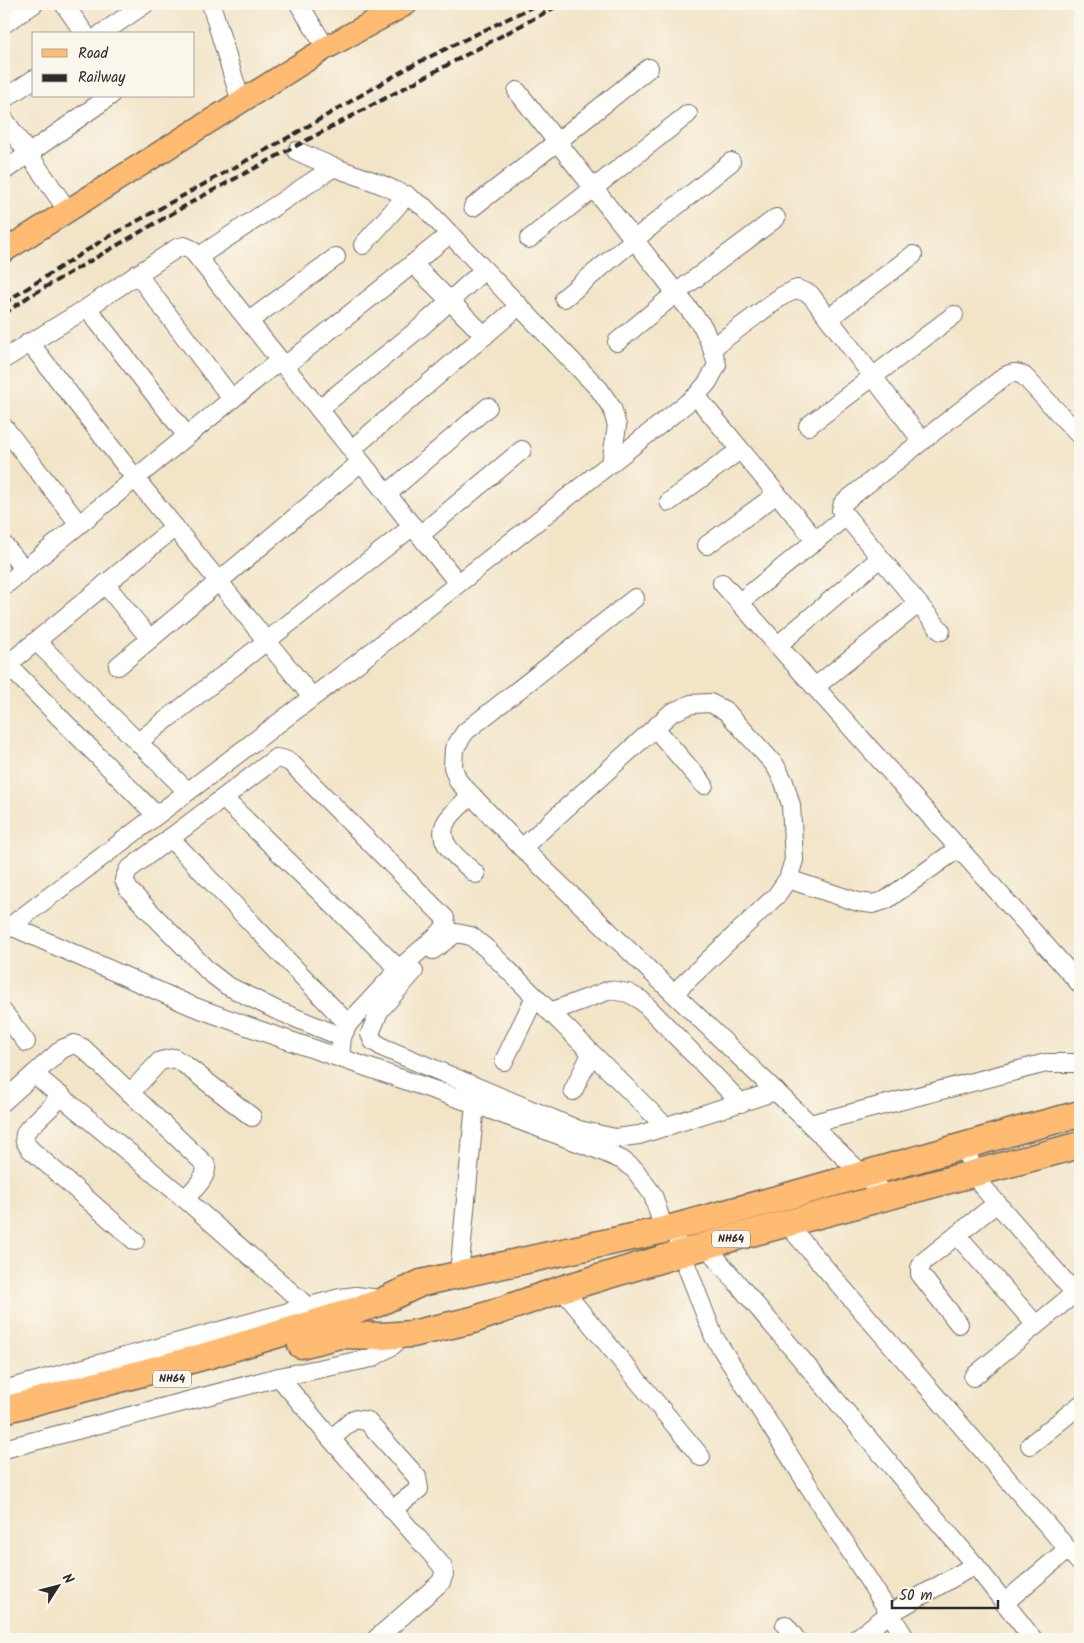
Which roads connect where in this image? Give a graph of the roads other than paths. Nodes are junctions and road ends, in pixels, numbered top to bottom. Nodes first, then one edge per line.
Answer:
1 (34, 4) edge
2 (64, 4) edge
3 (145, 4) edge
4 (211, 4) edge
5 (299, 4) edge
6 (406, 4) edge
7 (4, 24) edge
8 (84, 32) edge
9 (104, 32) edge
10 (326, 48) junction
11 (649, 68) dead end
12 (32, 80) edge
13 (517, 91) dead end
14 (107, 98) edge
15 (4, 99) edge
16 (241, 102) junction
17 (688, 114) dead end
18 (4, 119) edge
19 (557, 142) junction
20 (297, 151) dead end
21 (28, 154) junction
22 (732, 162) dead end
23 (334, 167) junction
24 (4, 170) edge
25 (593, 188) junction
26 (407, 195) junction
27 (473, 207) dead end
28 (68, 211) junction
29 (776, 218) dead end
30 (450, 234) junction
31 (529, 239) dead end
32 (634, 240) junction
33 (363, 245) dead end
34 (4, 251) edge
35 (914, 255) dead end
36 (198, 257) junction
37 (336, 257) dead end
38 (413, 264) junction
39 (484, 270) junction
40 (137, 274) junction
41 (676, 292) junction
42 (564, 298) dead end
43 (450, 301) junction
44 (519, 306) junction
45 (87, 308) junction
46 (954, 316) dead end
47 (829, 318) junction
48 (249, 321) junction
49 (485, 336) junction
50 (29, 342) junction
51 (617, 342) dead end
52 (712, 348) junction
53 (4, 358) edge
54 (282, 363) junction
55 (873, 377) junction
56 (696, 396) junction
57 (232, 399) junction
58 (488, 407) dead end
59 (319, 409) junction
60 (808, 426) dead end
61 (4, 427) edge
62 (187, 436) junction
63 (1080, 436) edge
64 (922, 441) junction
65 (522, 450) dead end
66 (740, 450) junction
67 (357, 456) junction
68 (611, 463) junction
69 (135, 478) junction
70 (387, 494) junction
71 (777, 494) junction
72 (669, 502) dead end
73 (846, 516) junction
74 (79, 524) junction
75 (175, 526) junction
76 (416, 530) junction
77 (816, 541) junction
78 (4, 545) edge
79 (707, 546) dead end
80 (880, 558) junction
81 (24, 569) junction
82 (219, 582) junction
83 (458, 583) junction
84 (722, 583) dead end
85 (105, 584) junction
86 (4, 586) edge
87 (635, 598) dead end
88 (740, 602) junction
89 (918, 604) junction
90 (941, 631) dead end
91 (150, 639) junction
92 (36, 640) junction
93 (267, 641) junction
94 (778, 645) junction
95 (5, 663) edge
96 (118, 666) dead end
97 (815, 687) junction
98 (312, 696) junction
99 (655, 728) junction
100 (138, 742) junction
101 (704, 785) dead end
102 (187, 792) junction
103 (472, 795) junction
104 (223, 798) junction
105 (156, 815) junction
106 (170, 838) junction
107 (522, 848) junction
108 (959, 848) junction
109 (476, 874) dead end
110 (788, 879) junction
111 (7, 928) edge
112 (399, 969) junction
113 (1080, 984) edge
114 (674, 993) junction
115 (535, 997) junction
116 (550, 1012) junction
117 (4, 1014) edge
118 (345, 1030) junction
119 (26, 1042) dead end
120 (591, 1054) junction
121 (340, 1057) junction
122 (504, 1061) dead end
123 (1080, 1063) edge
124 (34, 1074) junction
125 (573, 1091) dead end
126 (776, 1091) junction
127 (130, 1093) junction
128 (62, 1096) junction
129 (4, 1101) edge
130 (741, 1103) junction
131 (475, 1104) junction
132 (1080, 1114) edge
133 (252, 1117) dead end
134 (810, 1124) junction
135 (666, 1127) junction
136 (965, 1145) junction
137 (1080, 1145) edge
138 (974, 1174) junction
139 (863, 1175) junction
140 (888, 1197) junction
141 (185, 1198) junction
142 (997, 1203) junction
143 (786, 1224) junction
144 (669, 1228) junction
145 (957, 1235) junction
146 (135, 1241) dead end
147 (706, 1246) junction
148 (681, 1254) junction
149 (459, 1274) junction
150 (562, 1289) junction
151 (1077, 1296) edge
152 (384, 1300) junction
153 (308, 1307) junction
154 (959, 1324) dead end
155 (1036, 1325) junction
156 (339, 1326) junction
157 (404, 1335) junction
158 (973, 1376) dead end
159 (279, 1377) junction
160 (4, 1390) edge
161 (1080, 1405) edge
162 (4, 1410) edge
163 (4, 1424) edge
164 (331, 1439) junction
165 (1030, 1445) dead end
166 (4, 1448) edge
167 (701, 1457) dead end
168 (392, 1510) junction
169 (1068, 1549) junction
170 (1080, 1563) edge
171 (975, 1565) junction
172 (1004, 1603) junction
173 (889, 1614) junction
174 (784, 1625) dead end
175 (376, 1639) edge
176 (796, 1639) edge
177 (856, 1639) edge
178 (906, 1639) edge
179 (1033, 1639) edge

1 - 7 street
2 - 8 street
3 - 9 street
4 - 16 street
5 - 10 street
6 - 10 main road
10 - 16 main road
11 - 19 street
12 - 15 street
13 - 19 street
14 - 21 street
16 - 28 main road
17 - 25 street
18 - 21 street
19 - 25 street
19 - 27 street
20 - 23 street
21 - 24 street
21 - 28 street
22 - 32 street
23 - 26 street
23 - 36 street
25 - 31 street
25 - 32 street
26 - 30 street
26 - 33 street
28 - 34 main road
29 - 41 street
30 - 38 street
30 - 39 street
32 - 41 street
32 - 42 street
35 - 47 street
36 - 40 street
36 - 48 street
37 - 48 street
38 - 43 street
38 - 54 street
39 - 43 street
39 - 44 street
40 - 45 street
40 - 57 street
41 - 51 street
41 - 52 street
43 - 49 street
43 - 59 street
44 - 49 street
44 - 68 street
45 - 50 street
45 - 62 street
46 - 55 street
47 - 52 street
47 - 55 street
48 - 54 street
49 - 67 street
50 - 53 street
50 - 69 street
52 - 56 street
54 - 57 street
54 - 59 street
55 - 60 street
55 - 64 street
56 - 66 street
56 - 68 street
57 - 62 street
58 - 70 street
59 - 67 street
61 - 74 street
62 - 69 street
63 - 64 street
64 - 73 street
65 - 76 street
66 - 71 street
66 - 72 street
67 - 70 street
67 - 82 street
68 - 83 street
69 - 74 street
69 - 75 street
70 - 76 street
71 - 77 street
71 - 79 street
73 - 77 street
73 - 80 street
74 - 81 street
75 - 82 street
75 - 85 street
76 - 83 street
76 - 93 street
77 - 88 street
78 - 81 street
80 - 89 street
80 - 94 street
81 - 86 street
82 - 91 street
82 - 93 street
83 - 98 street
84 - 88 street
85 - 91 street
85 - 92 street
87 - 103 street
88 - 94 street
89 - 90 street
89 - 97 street
91 - 96 street
92 - 95 street
92 - 100 street
93 - 98 street
93 - 100 street
94 - 97 street
95 - 105 street
97 - 108 street
98 - 102 street
99 - 101 street
99 - 107 street
99 - 110 street
100 - 102 street
102 - 105 street
103 - 107 street
103 - 109 street
104 - 106 street
104 - 112 street
104 - 112 street
105 - 111 street
106 - 118 street
106 - 118 street
107 - 114 street
108 - 110 street
108 - 113 street
110 - 114 street
111 - 121 street
112 - 118 street
114 - 126 street
115 - 116 street
115 - 122 street
115 - 135 street
116 - 120 street
116 - 130 street
117 - 119 street
118 - 121 street
120 - 125 street
120 - 135 street
121 - 131 street
123 - 134 street
124 - 127 street
124 - 128 street
124 - 129 street
126 - 130 street
126 - 134 street
127 - 133 street
127 - 141 street
128 - 141 street
128 - 146 street
130 - 135 street
131 - 144 street
131 - 149 street
132 - 136 highway, NH64
134 - 139 street
136 - 138 street
136 - 139 highway, NH64
137 - 138 highway, NH64
138 - 140 highway, NH64
138 - 142 street
139 - 140 street
139 - 144 highway, NH64
140 - 143 highway, NH64
141 - 153 street
142 - 145 street
142 - 151 street
143 - 147 highway, NH64
143 - 169 street
144 - 148 street
144 - 149 highway, NH64
145 - 154 street
145 - 155 street
147 - 148 highway, NH64
147 - 171 street
148 - 150 highway, NH64
148 - 173 street
149 - 152 highway, NH64
150 - 157 highway, NH64
150 - 167 street
151 - 155 street
152 - 153 street
152 - 156 highway, NH64
153 - 160 street
155 - 158 street
156 - 157 highway, NH64
156 - 162 highway, NH64
156 - 163 highway, NH64
157 - 159 street
159 - 164 street
159 - 166 street
161 - 165 street
164 - 168 street
164 - 168 street
168 - 175 street
169 - 170 street
169 - 172 street
171 - 172 street
171 - 173 street
172 - 179 street
173 - 177 street
173 - 178 street
174 - 176 street

